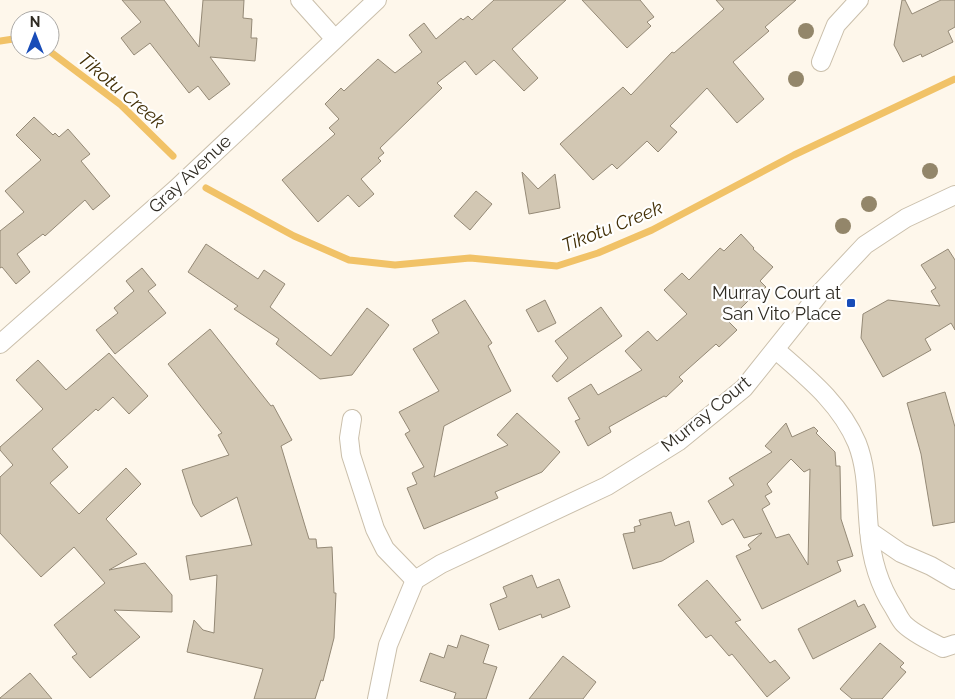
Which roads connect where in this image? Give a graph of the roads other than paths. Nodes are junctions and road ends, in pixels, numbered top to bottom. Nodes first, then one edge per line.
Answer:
1 (300, 0) edge
2 (377, 0) edge
3 (859, 0) edge
4 (334, 38) junction
5 (821, 62) dead end
6 (955, 195) edge
7 (0, 344) edge
8 (776, 350) junction
9 (352, 419) dead end
10 (869, 531) junction
11 (415, 580) junction
12 (955, 580) edge
13 (955, 644) edge
14 (377, 699) edge

1 - 4 street
2 - 4 street, Gray Avenue
3 - 5 street
4 - 7 street, Gray Avenue
6 - 8 street, Murray Court
8 - 10 street
8 - 11 street, Murray Court
9 - 11 street
10 - 12 street
10 - 13 street
11 - 14 street

